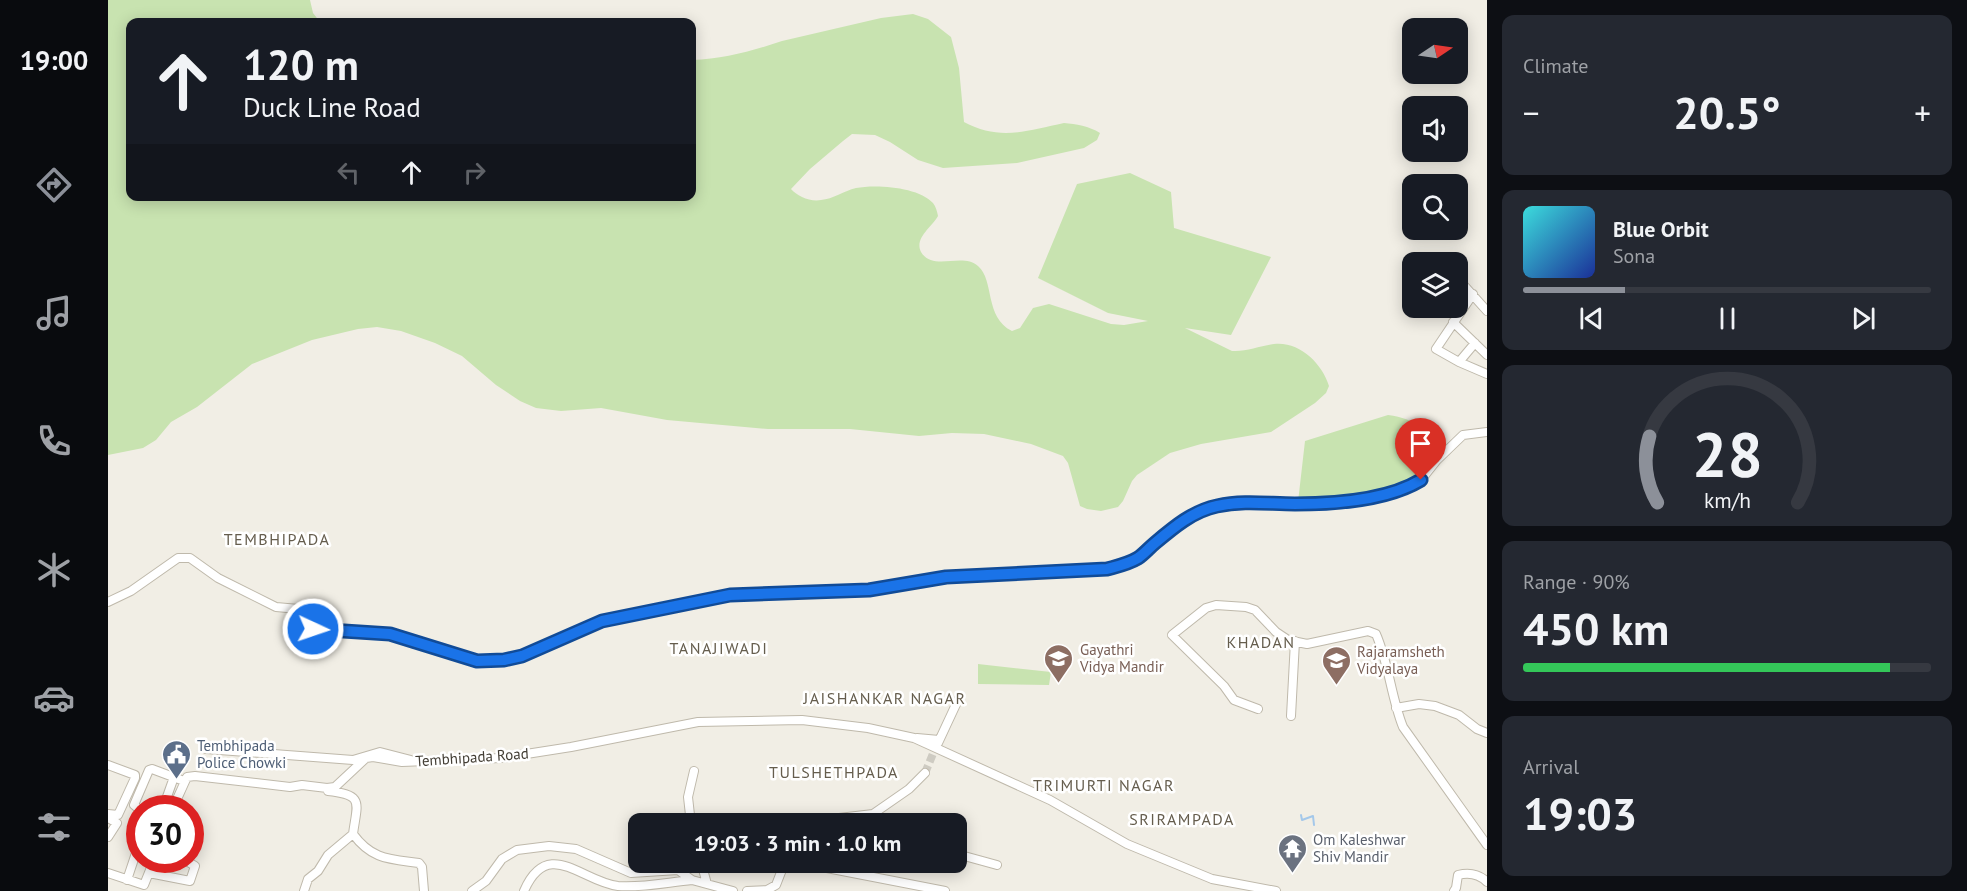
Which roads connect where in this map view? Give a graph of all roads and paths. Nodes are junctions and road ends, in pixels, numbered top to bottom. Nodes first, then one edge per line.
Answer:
1 (1468, 289) edge
2 (1473, 294) junction
3 (1487, 311) edge
4 (1452, 322) junction
5 (1475, 343) junction
6 (1487, 355) edge
7 (1459, 362) junction
8 (1487, 374) edge
9 (1487, 432) edge
10 (108, 602) edge
11 (1294, 641) junction
12 (959, 698) dead end
13 (1396, 708) junction
14 (1258, 709) dead end
15 (1291, 716) dead end
16 (1487, 734) edge
17 (914, 738) junction
18 (206, 749) dead end
19 (414, 762) junction
20 (108, 763) edge
21 (694, 771) dead end
22 (925, 773) tunnel mouth
23 (174, 777) junction
24 (184, 781) junction
25 (290, 787) junction
26 (138, 795) edge
27 (168, 795) edge
28 (178, 795) edge
29 (690, 813) edge
30 (874, 813) edge
31 (108, 816) edge
32 (353, 834) junction
33 (108, 837) edge
34 (1487, 845) edge
35 (967, 857) edge
36 (997, 865) dead end
37 (108, 873) edge
38 (129, 873) edge
39 (149, 873) joint
40 (193, 873) edge
41 (704, 873) edge
42 (781, 873) edge
43 (853, 873) edge
44 (127, 880) junction
45 (692, 880) junction
46 (1487, 882) edge
47 (707, 884) junction
48 (143, 888) edge
49 (304, 891) edge
50 (424, 891) edge
51 (472, 891) edge
52 (524, 891) edge
53 (733, 891) edge
54 (747, 891) edge
55 (945, 891) edge
56 (1276, 891) edge
57 (1454, 891) edge

1 - 2 street
2 - 3 street
2 - 4 street
4 - 5 street
4 - 7 street
5 - 6 street
5 - 7 street
7 - 8 street
9 - 10 street
11 - 13 street
11 - 14 street
11 - 15 street
12 - 17 street
13 - 16 street
13 - 34 street
17 - 19 street, Tembhipada Road
17 - 56 street
18 - 19 street
19 - 25 street, Tembhipada Road
20 - 31 street
21 - 29 street
22 - 30 street
23 - 24 street
23 - 26 street
23 - 27 street
24 - 25 street, Tembhipada Road
24 - 28 street
25 - 32 street
31 - 33 street
32 - 49 street
32 - 50 street
35 - 36 street
37 - 44 street
38 - 44 street
39 - 40 street
39 - 48 street
41 - 47 street
42 - 54 street
43 - 55 street
44 - 48 street
45 - 47 street
45 - 51 street
45 - 52 street
46 - 57 street
47 - 53 street

